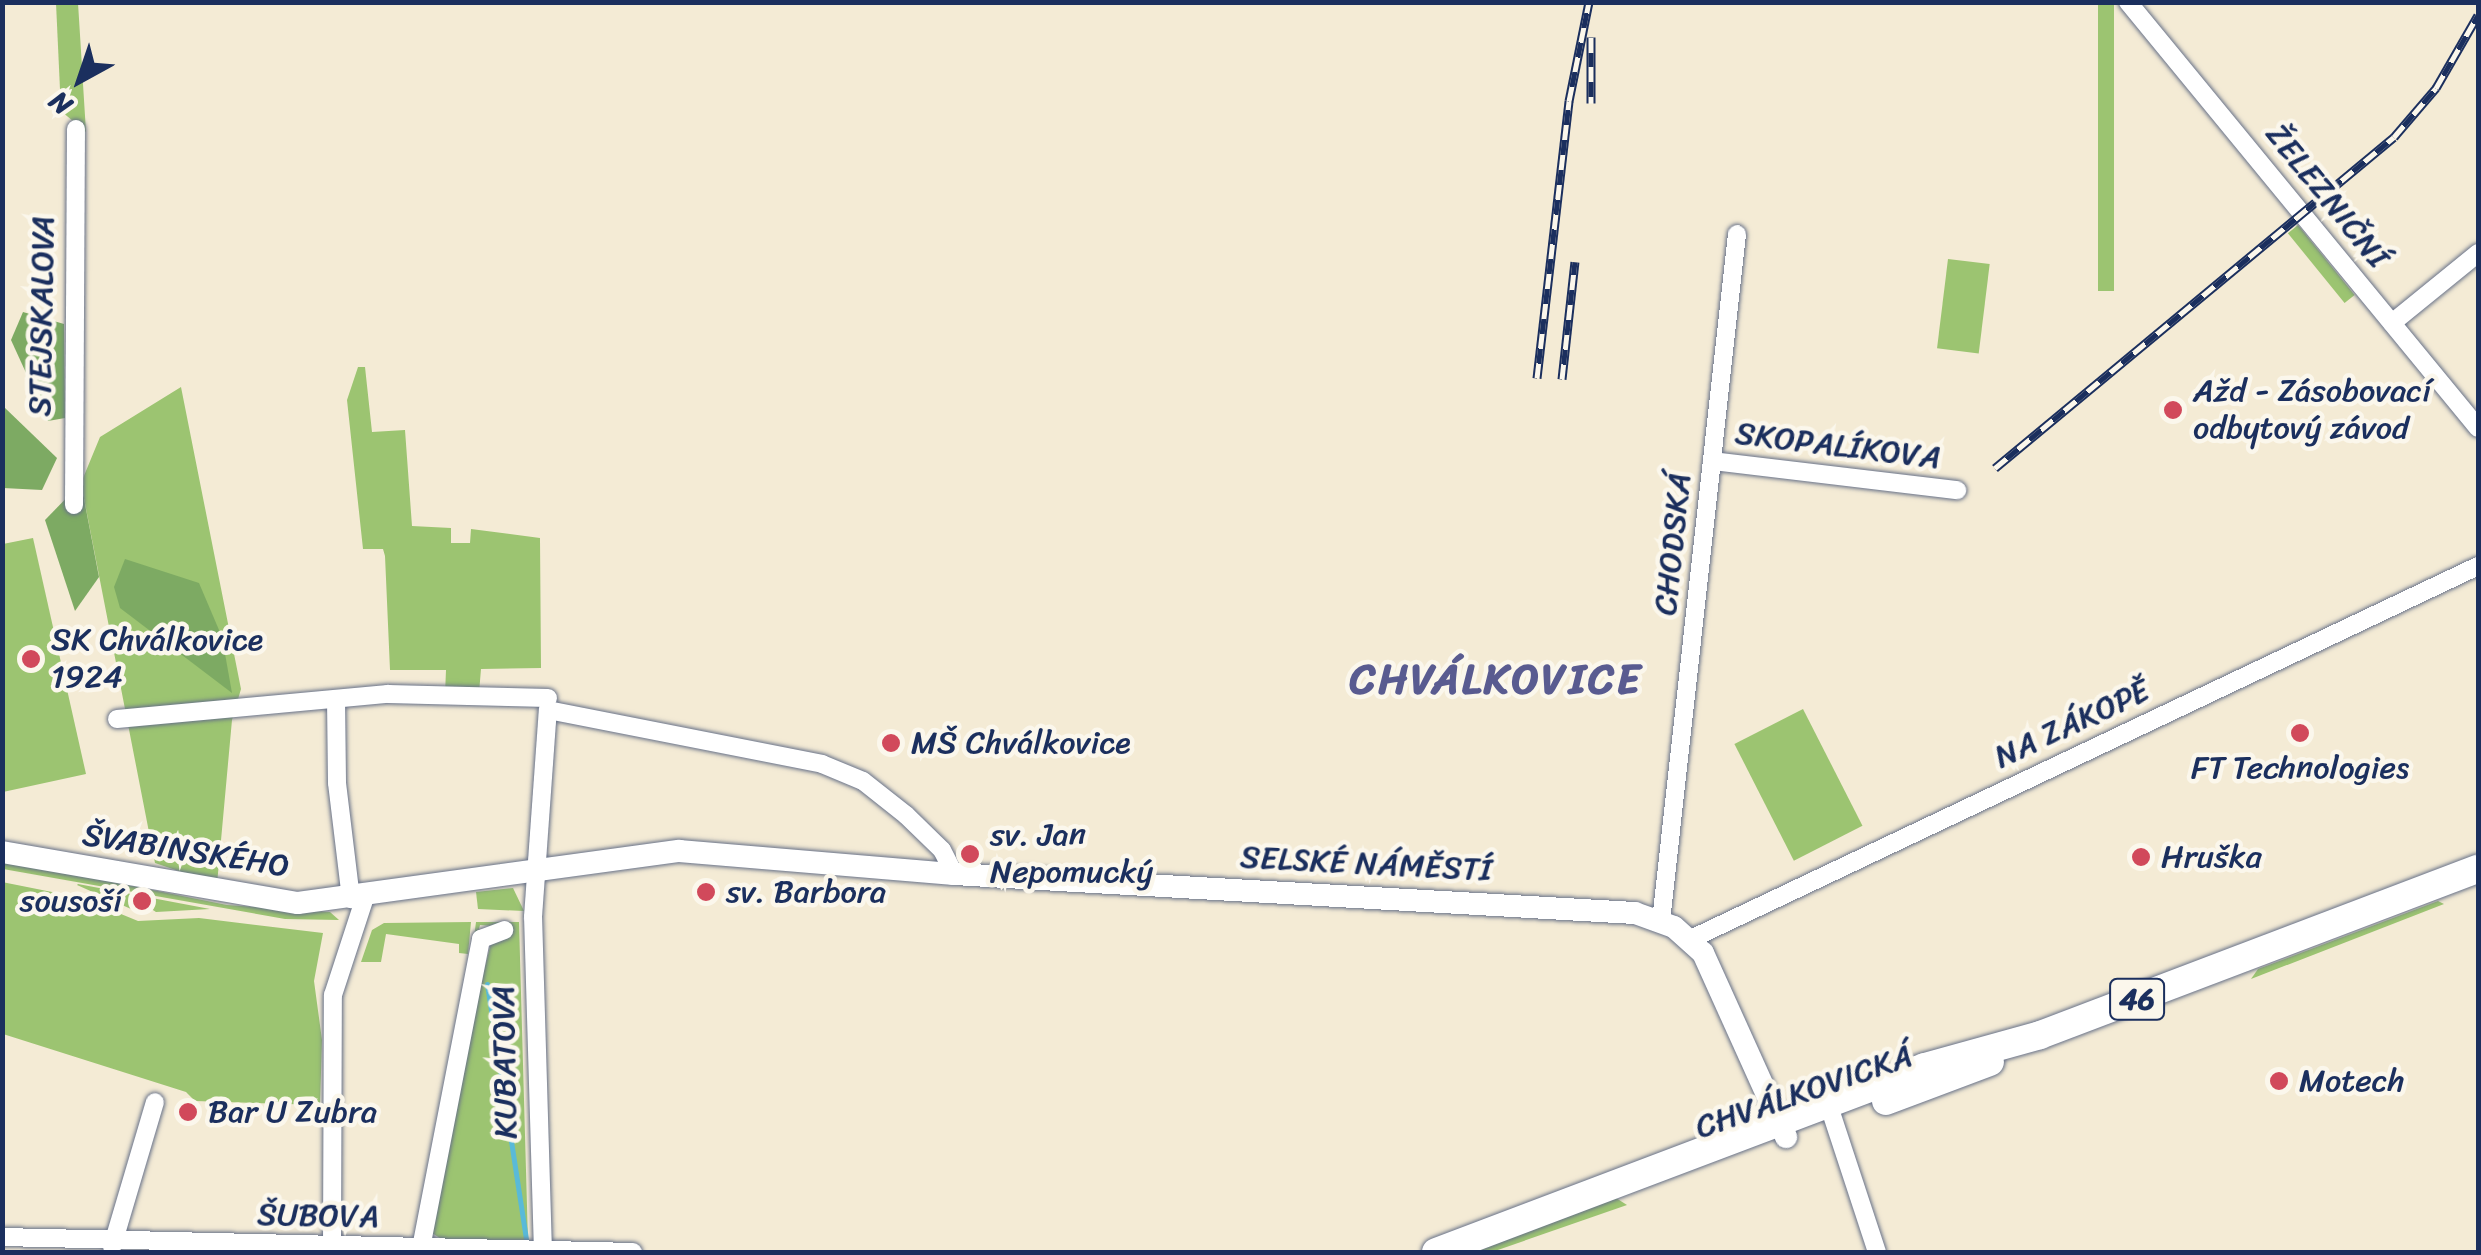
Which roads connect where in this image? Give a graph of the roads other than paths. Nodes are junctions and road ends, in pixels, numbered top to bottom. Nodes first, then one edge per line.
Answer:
1 (2128, 2) edge
2 (76, 128) dead end
3 (1737, 234) dead end
4 (2478, 253) edge
5 (2392, 323) junction
6 (2478, 428) edge
7 (1712, 461) junction
8 (1956, 490) dead end
9 (74, 505) dead end
10 (2478, 566) edge
11 (336, 698) junction
12 (548, 704) junction
13 (117, 719) dead end
14 (2, 852) edge
15 (2478, 869) edge
16 (538, 871) junction
17 (954, 874) junction
18 (358, 898) junction
19 (1661, 921) junction
20 (504, 930) dead end
21 (1691, 939) junction
22 (156, 1102) dead end
23 (1830, 1111) junction
24 (1775, 1132) junction
25 (2, 1237) edge
26 (112, 1246) edge
27 (332, 1246) junction
28 (421, 1248) junction
29 (543, 1252) edge
30 (633, 1252) edge
31 (1436, 1252) edge
32 (1876, 1252) edge

1 - 5 street, ŽELEZNIČNÍ
2 - 9 street, STEJSKALOVA
3 - 7 street, CHODSKÁ
4 - 5 street
5 - 6 street, ŽELEZNIČNÍ
7 - 8 street, SKOPALÍKOVA
7 - 19 street, CHODSKÁ
10 - 21 street, NA ZÁKOPĚ
11 - 12 street
11 - 13 street
11 - 18 street
12 - 16 street, KUBATOVA
12 - 17 street
14 - 18 street, ŠVABINSKÉHO
15 - 23 main road, CHVÁLKOVICKÁ / 46
16 - 17 street, SELSKÉ NÁMĚSTÍ
16 - 18 street, ŠVABINSKÉHO
16 - 29 street, KUBATOVA
17 - 19 street, SELSKÉ NÁMĚSTÍ
18 - 27 street
19 - 21 street, SELSKÉ NÁMĚSTÍ
20 - 28 street, KUBATOVA
21 - 24 street, SELSKÉ NÁMĚSTÍ
22 - 26 street
23 - 24 main road, CHVÁLKOVICKÁ
23 - 32 street
24 - 31 main road, CHVÁLKOVICKÁ
25 - 26 street, ŠUBOVA
26 - 27 street, ŠUBOVA
27 - 28 street, ŠUBOVA
28 - 29 street, ŠUBOVA
29 - 30 street, ŠUBOVA

